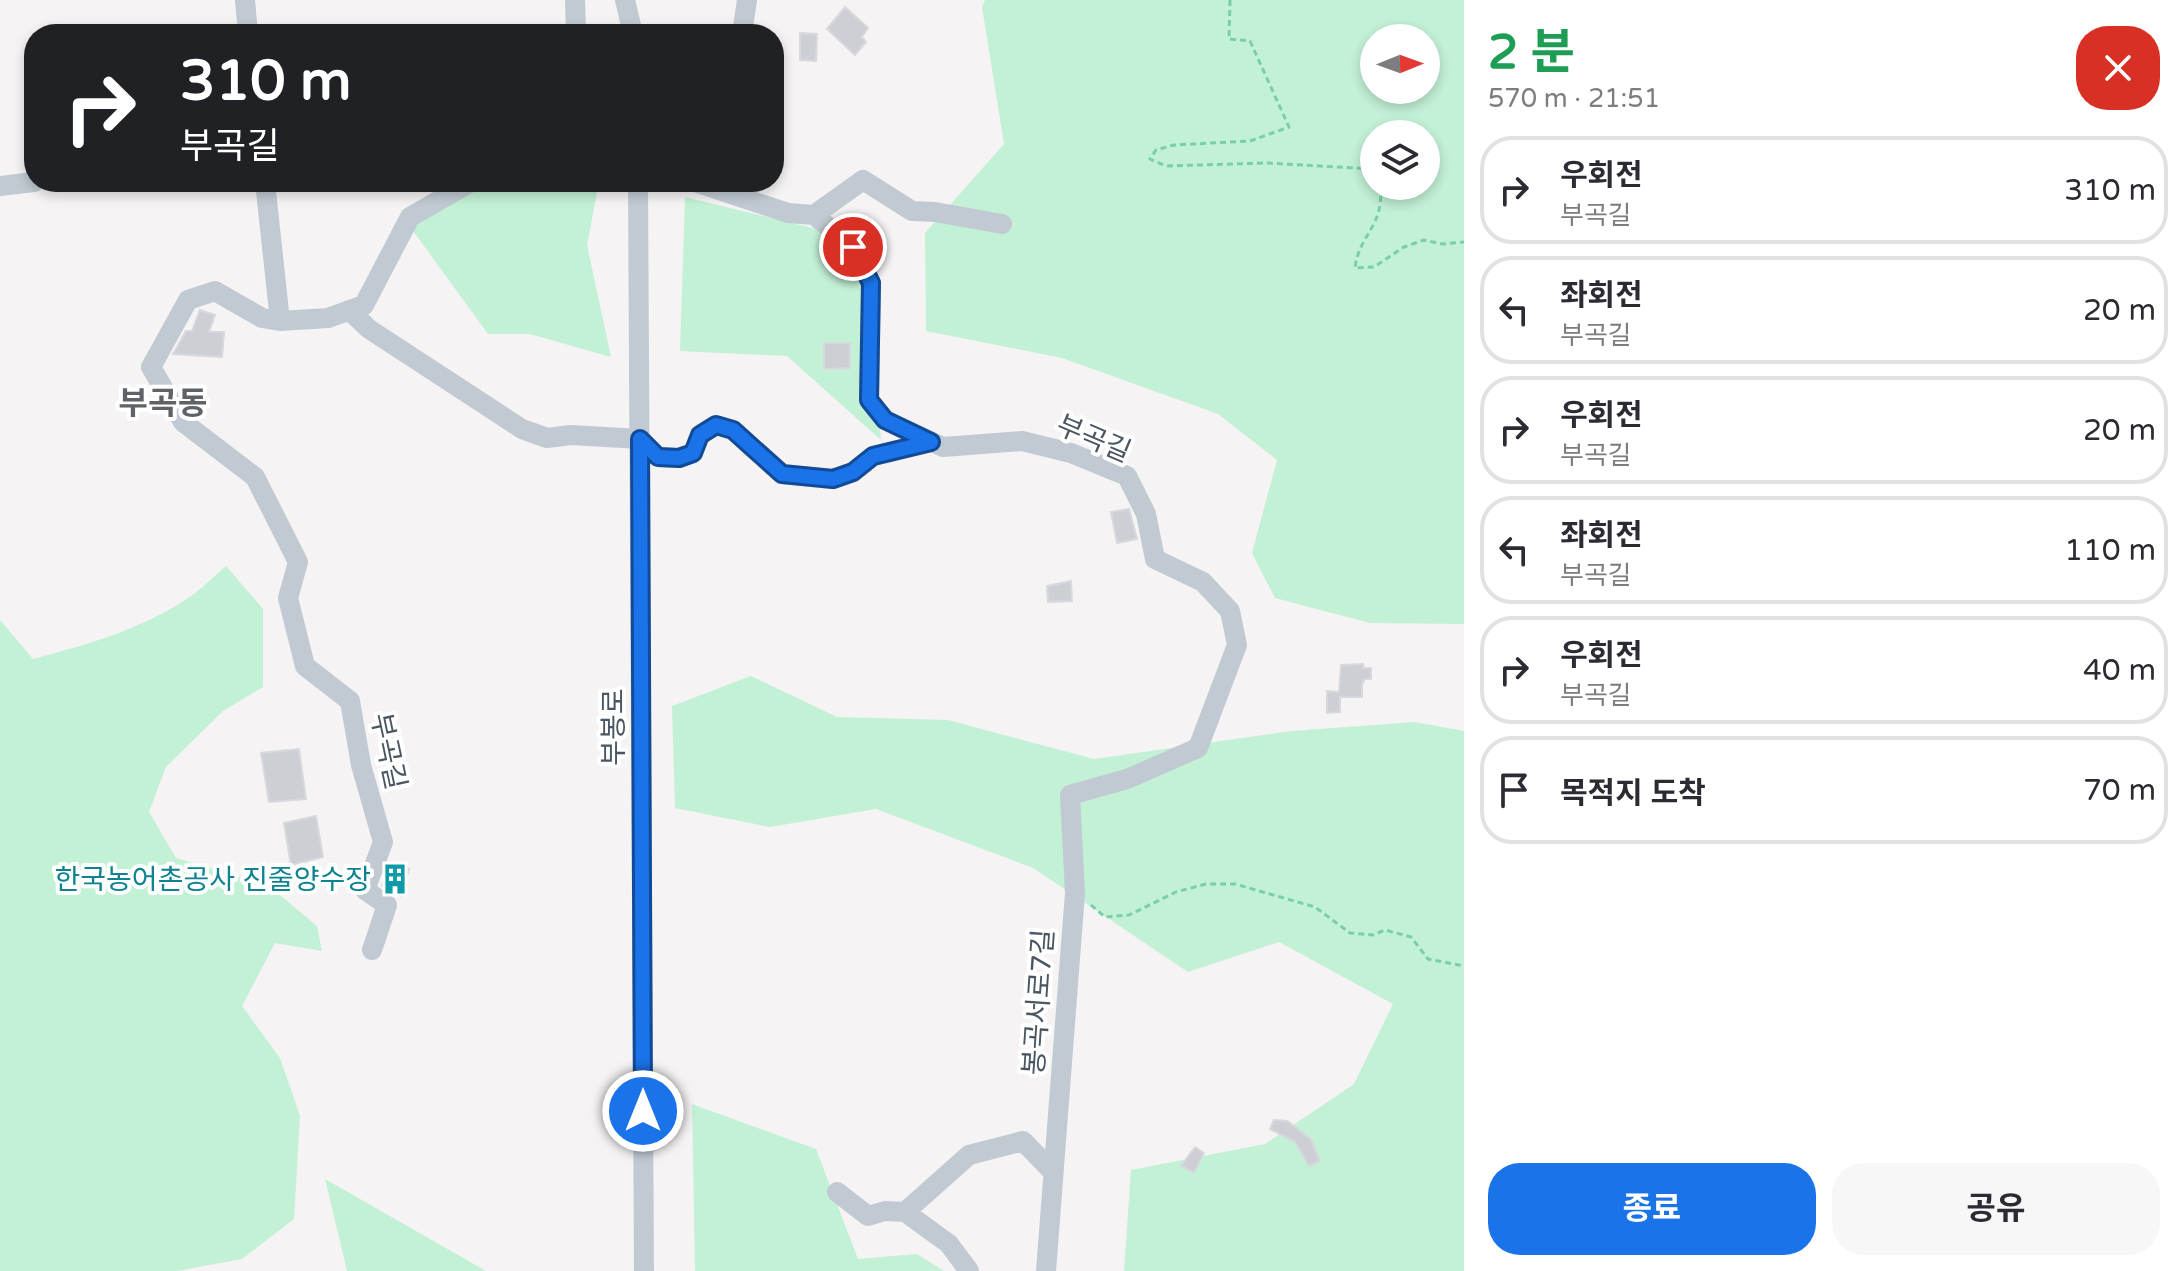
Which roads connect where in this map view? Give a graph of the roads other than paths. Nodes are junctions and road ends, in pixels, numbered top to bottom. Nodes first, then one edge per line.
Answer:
1 (245, 0) edge
2 (575, 0) edge
3 (625, 0) edge
4 (747, 0) edge
5 (247, 24) edge
6 (576, 24) edge
7 (631, 24) edge
8 (743, 24) edge
9 (24, 183) edge
10 (0, 186) edge
11 (266, 192) edge
12 (454, 192) edge
13 (638, 192) edge
14 (725, 192) edge
15 (814, 215) junction
16 (1002, 224) dead end
17 (349, 310) junction
18 (280, 321) junction
19 (640, 439) junction
20 (931, 442) junction
21 (1127, 779) joint
22 (372, 950) dead end
23 (1053, 1172) junction
24 (837, 1192) dead end
25 (905, 1212) junction
26 (644, 1271) edge
27 (969, 1271) edge
28 (1046, 1271) edge

1 - 5 street
2 - 6 street
3 - 7 street
4 - 8 street
9 - 10 street
11 - 18 street
12 - 17 street
13 - 19 street, 부봉로
14 - 15 street
15 - 16 street
15 - 20 street, 부곡길
17 - 18 street
17 - 19 street, 부곡길
18 - 22 street, 부곡길
19 - 20 street, 부곡길
19 - 26 street, 부봉로
20 - 21 street, 부곡길
21 - 23 street, 봉곡서로7길
23 - 25 street
23 - 28 street, 봉곡서로7길
24 - 25 street
25 - 27 street

